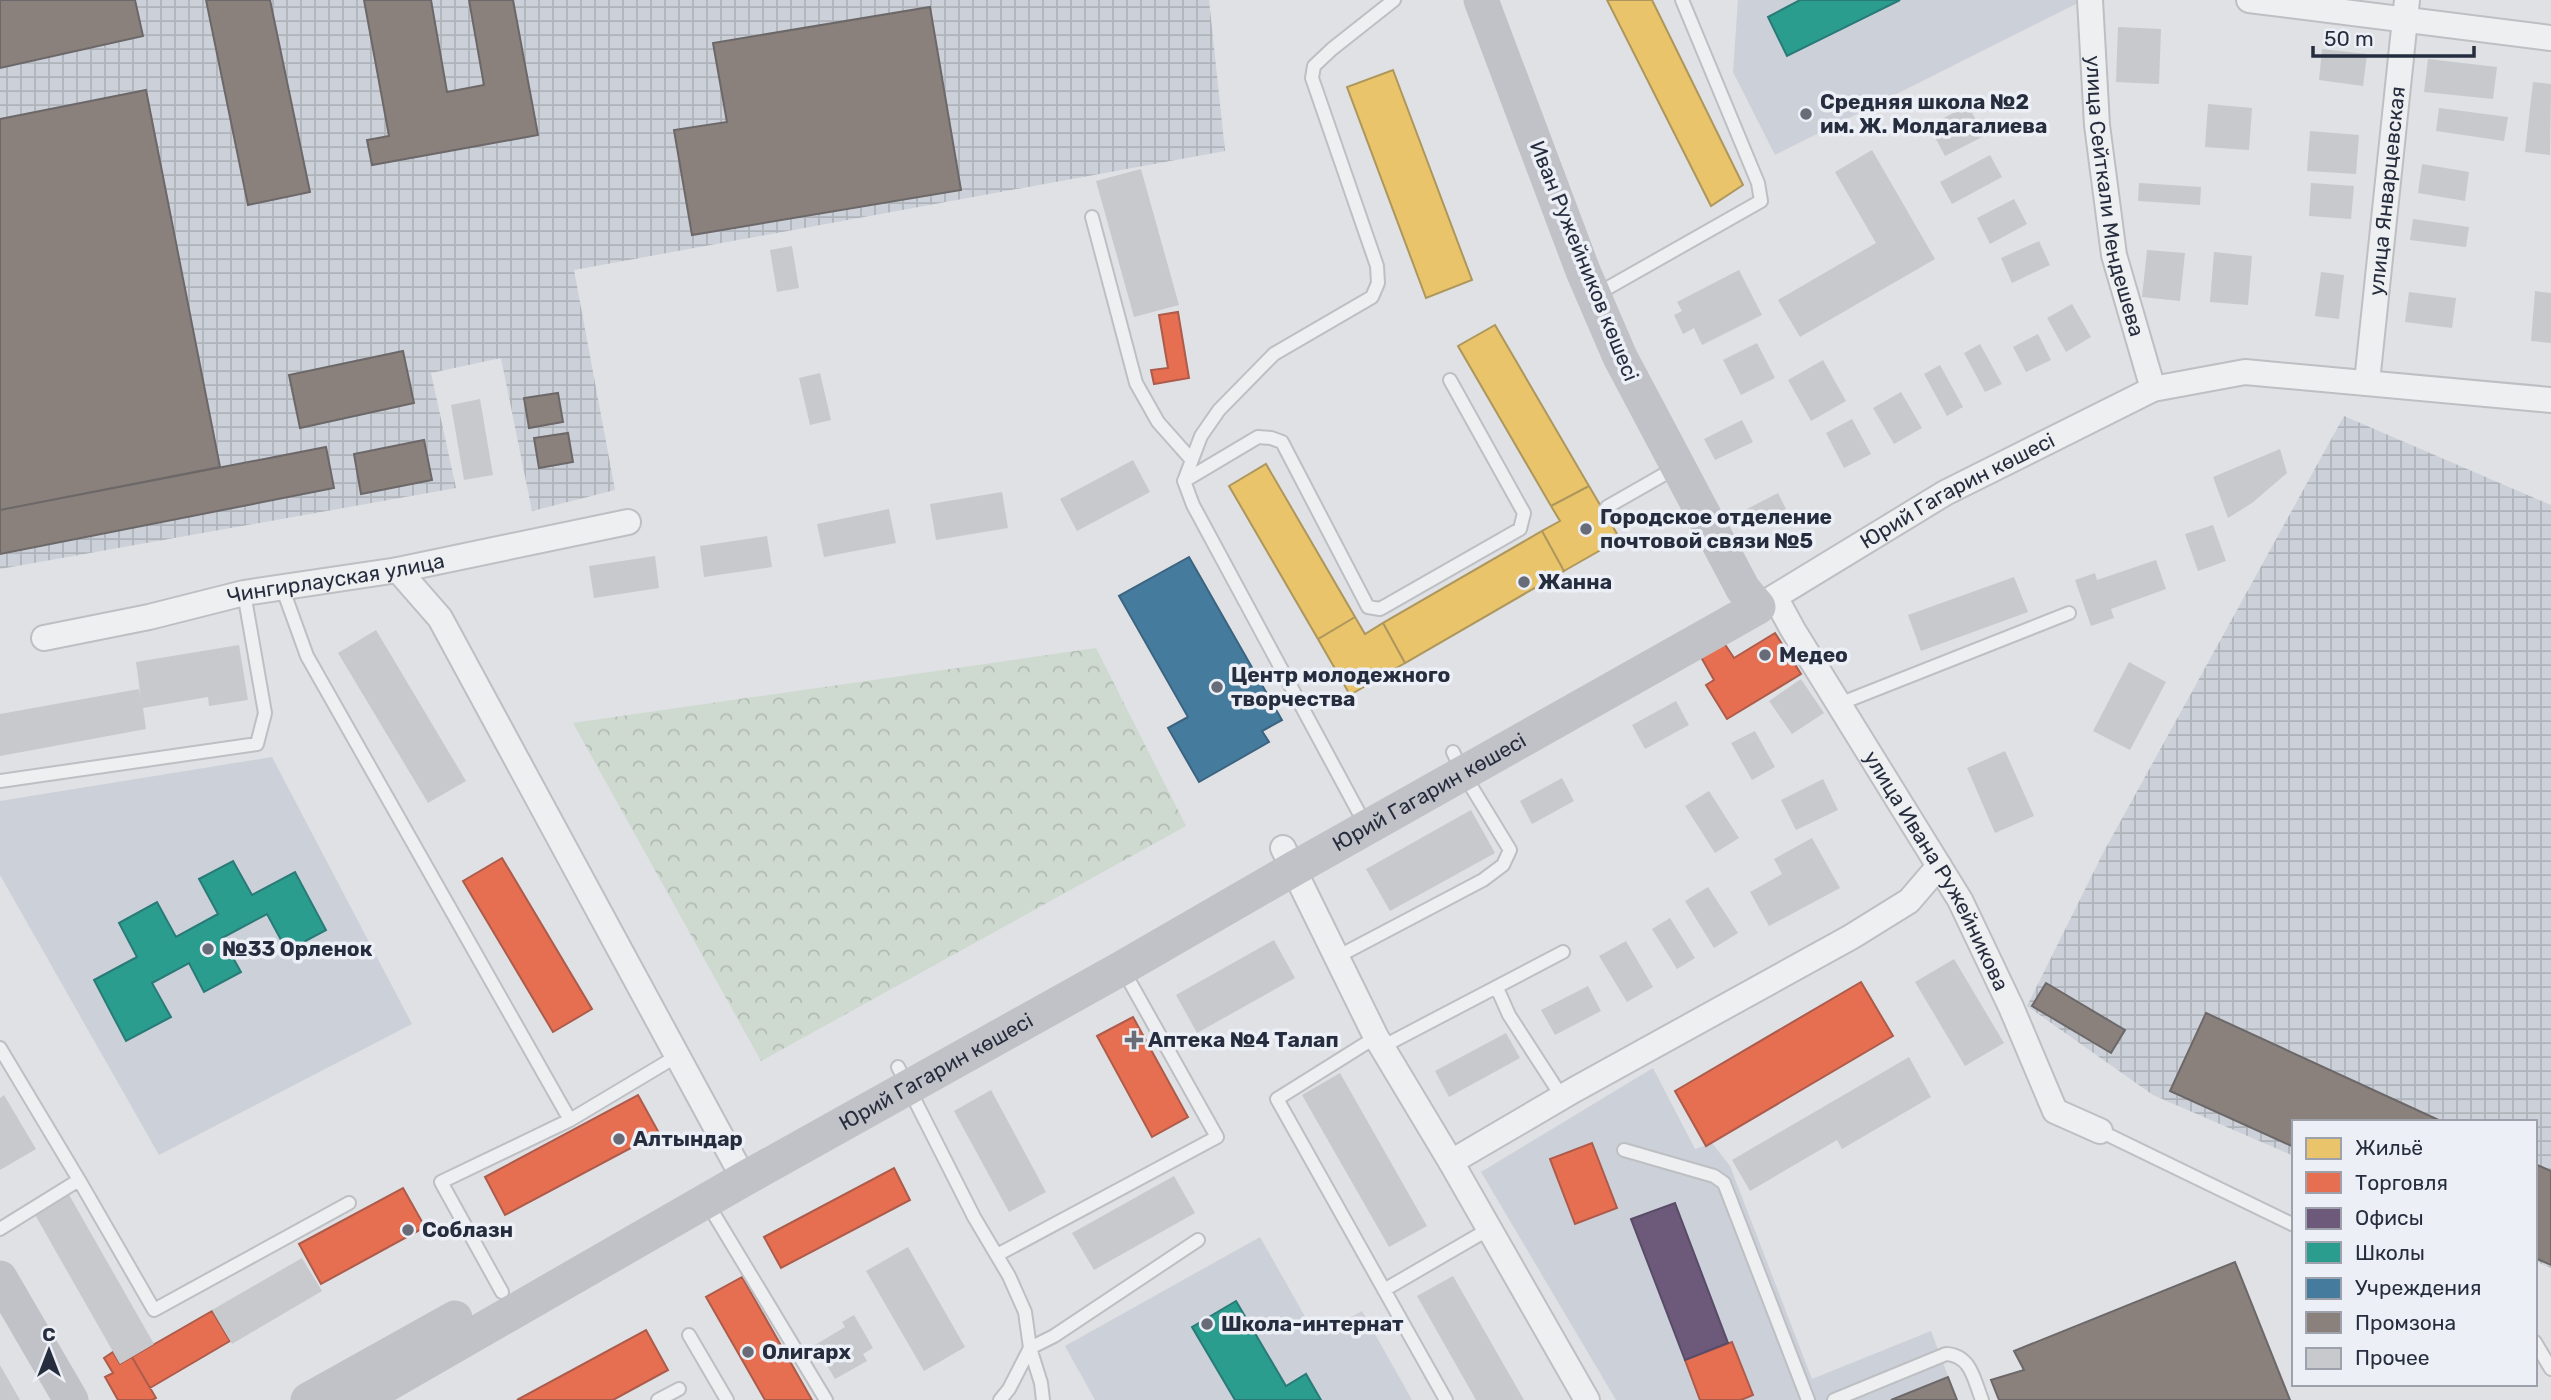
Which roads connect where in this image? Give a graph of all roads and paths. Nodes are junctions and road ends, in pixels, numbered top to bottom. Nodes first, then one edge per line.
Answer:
1 (1394, 0) edge
2 (1481, 0) edge
3 (1682, 0) edge
4 (2090, 0) edge
5 (2249, 0) edge
6 (2406, 10) edge
7 (2551, 38) edge
8 (1092, 217) dead end
9 (1594, 296) junction
10 (1450, 380) dead end
11 (2367, 382) junction
12 (2153, 389) junction
13 (2551, 400) edge
14 (1190, 458) junction
15 (1678, 466) junction
16 (1184, 481) junction
17 (1607, 507) dead end
18 (628, 522) dead end
19 (398, 569) junction
20 (282, 587) junction
21 (244, 593) junction
22 (1759, 598) junction
23 (2069, 613) dead end
24 (44, 638) dead end
25 (1839, 704) junction
26 (1458, 763) junction
27 (0, 782) edge
28 (1361, 817) junction
29 (1289, 858) junction
30 (1939, 866) junction
31 (1563, 952) dead end
32 (1335, 958) junction
33 (1122, 968) junction
34 (1497, 988) junction
35 (1379, 1042) junction
36 (0, 1048) edge
37 (677, 1056) junction
38 (904, 1077) junction
39 (1562, 1097) junction
40 (570, 1120) junction
41 (2100, 1131) joint
42 (1624, 1150) dead end
43 (1451, 1162) junction
44 (739, 1169) junction
45 (79, 1180) junction
46 (706, 1201) junction
47 (349, 1203) dead end
48 (2292, 1224) edge
49 (0, 1229) edge
50 (1489, 1229) junction
51 (1198, 1240) dead end
52 (997, 1255) junction
53 (0, 1278) edge
54 (1384, 1290) junction
55 (502, 1292) junction
56 (689, 1335) dead end
57 (2537, 1345) edge
58 (1030, 1349) junction
59 (2551, 1369) edge
60 (679, 1389) dead end
61 (71, 1400) edge
62 (308, 1400) edge
63 (360, 1400) edge
64 (658, 1400) edge
65 (727, 1400) edge
66 (826, 1400) edge
67 (1000, 1400) edge
68 (1043, 1400) edge
69 (1446, 1400) edge
70 (1587, 1400) edge
71 (1808, 1400) edge
72 (1834, 1400) edge
73 (1982, 1400) edge

1 - 14 lane
2 - 9 main road, Иван Ружейников көшесі
3 - 9 lane
4 - 12 street, улица Сейткали Мендешева
5 - 6 street
6 - 7 street
6 - 11 street, улица Январцевская
8 - 14 lane
9 - 15 main road, Иван Ружейников көшесі
10 - 16 lane
11 - 12 street, Юрий Гагарин көшесі
11 - 13 street, Юрий Гагарин көшесі
12 - 22 street, Юрий Гагарин көшесі
14 - 16 lane
15 - 17 lane
15 - 22 main road, Иван Ружейников көшесі
16 - 28 lane
18 - 19 street, Чингирлауская улица
19 - 20 street, Чингирлауская улица
19 - 37 street
20 - 21 street, Чингирлауская улица
20 - 40 lane
21 - 24 street, Чингирлауская улица
21 - 27 lane
22 - 25 street, улица Ивана Ружейникова
22 - 26 main road, Юрий Гагарин көшесі
23 - 25 lane
25 - 30 street, улица Ивана Ружейникова
26 - 28 main road, Юрий Гагарин көшесі
26 - 32 lane
28 - 29 main road, Юрий Гагарин көшесі
29 - 32 street
29 - 33 main road, Юрий Гагарин көшесі
29 - 38 main road, Юрий Гагарин көшесі
30 - 39 street
30 - 41 street, улица Ивана Ружейникова
31 - 34 lane
32 - 35 street
33 - 38 main road, Юрий Гагарин көшесі
33 - 52 lane
34 - 35 lane
34 - 39 lane
35 - 43 street
35 - 54 lane
36 - 45 lane
37 - 40 lane
37 - 44 street
38 - 44 main road, Юрий Гагарин көшесі
38 - 52 lane
39 - 43 street
40 - 55 lane
41 - 48 lane
42 - 71 lane
43 - 50 street
44 - 46 main road, Юрий Гагарин көшесі
44 - 55 main road, Юрий Гагарин көшесі
45 - 47 lane
45 - 49 lane
46 - 63 main road, Юрий Гагарин көшесі
46 - 66 lane
50 - 54 lane
50 - 70 street
51 - 58 lane
52 - 58 lane
53 - 61 main road
54 - 69 lane
55 - 62 main road, Юрий Гагарин көшесі
56 - 65 lane
57 - 59 lane
58 - 67 lane
58 - 68 lane
60 - 64 lane
72 - 73 lane

